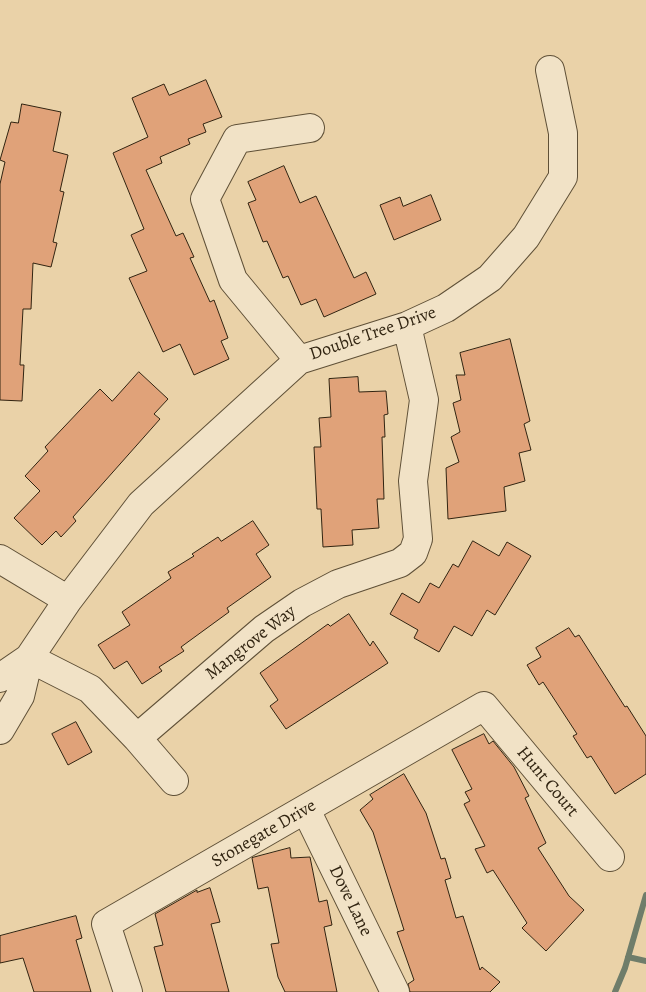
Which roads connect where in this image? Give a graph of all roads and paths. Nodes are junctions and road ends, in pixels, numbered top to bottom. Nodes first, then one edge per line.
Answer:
1 (550, 70) dead end
2 (310, 128) dead end
3 (407, 326) junction
4 (299, 360) junction
5 (0, 558) edge
6 (68, 600) junction
7 (29, 658) junction
8 (0, 678) edge
9 (484, 706) joint
10 (0, 730) edge
11 (137, 738) junction
12 (174, 781) dead end
13 (306, 810) junction
14 (610, 857) dead end
15 (128, 992) edge
16 (395, 992) edge

1 - 3 street, Double Tree Drive
2 - 4 street
3 - 4 street, Double Tree Drive
3 - 11 street, Mangrove Way
4 - 6 street, Double Tree Drive
5 - 6 street
6 - 7 street, Double Tree Drive
7 - 8 street, Double Tree Drive
7 - 10 street, Double Tree Drive
7 - 11 street
9 - 13 street, Stonegate Drive
9 - 14 street, Hunt Court
11 - 12 street
13 - 15 street, Stonegate Drive
13 - 16 street, Dove Lane

